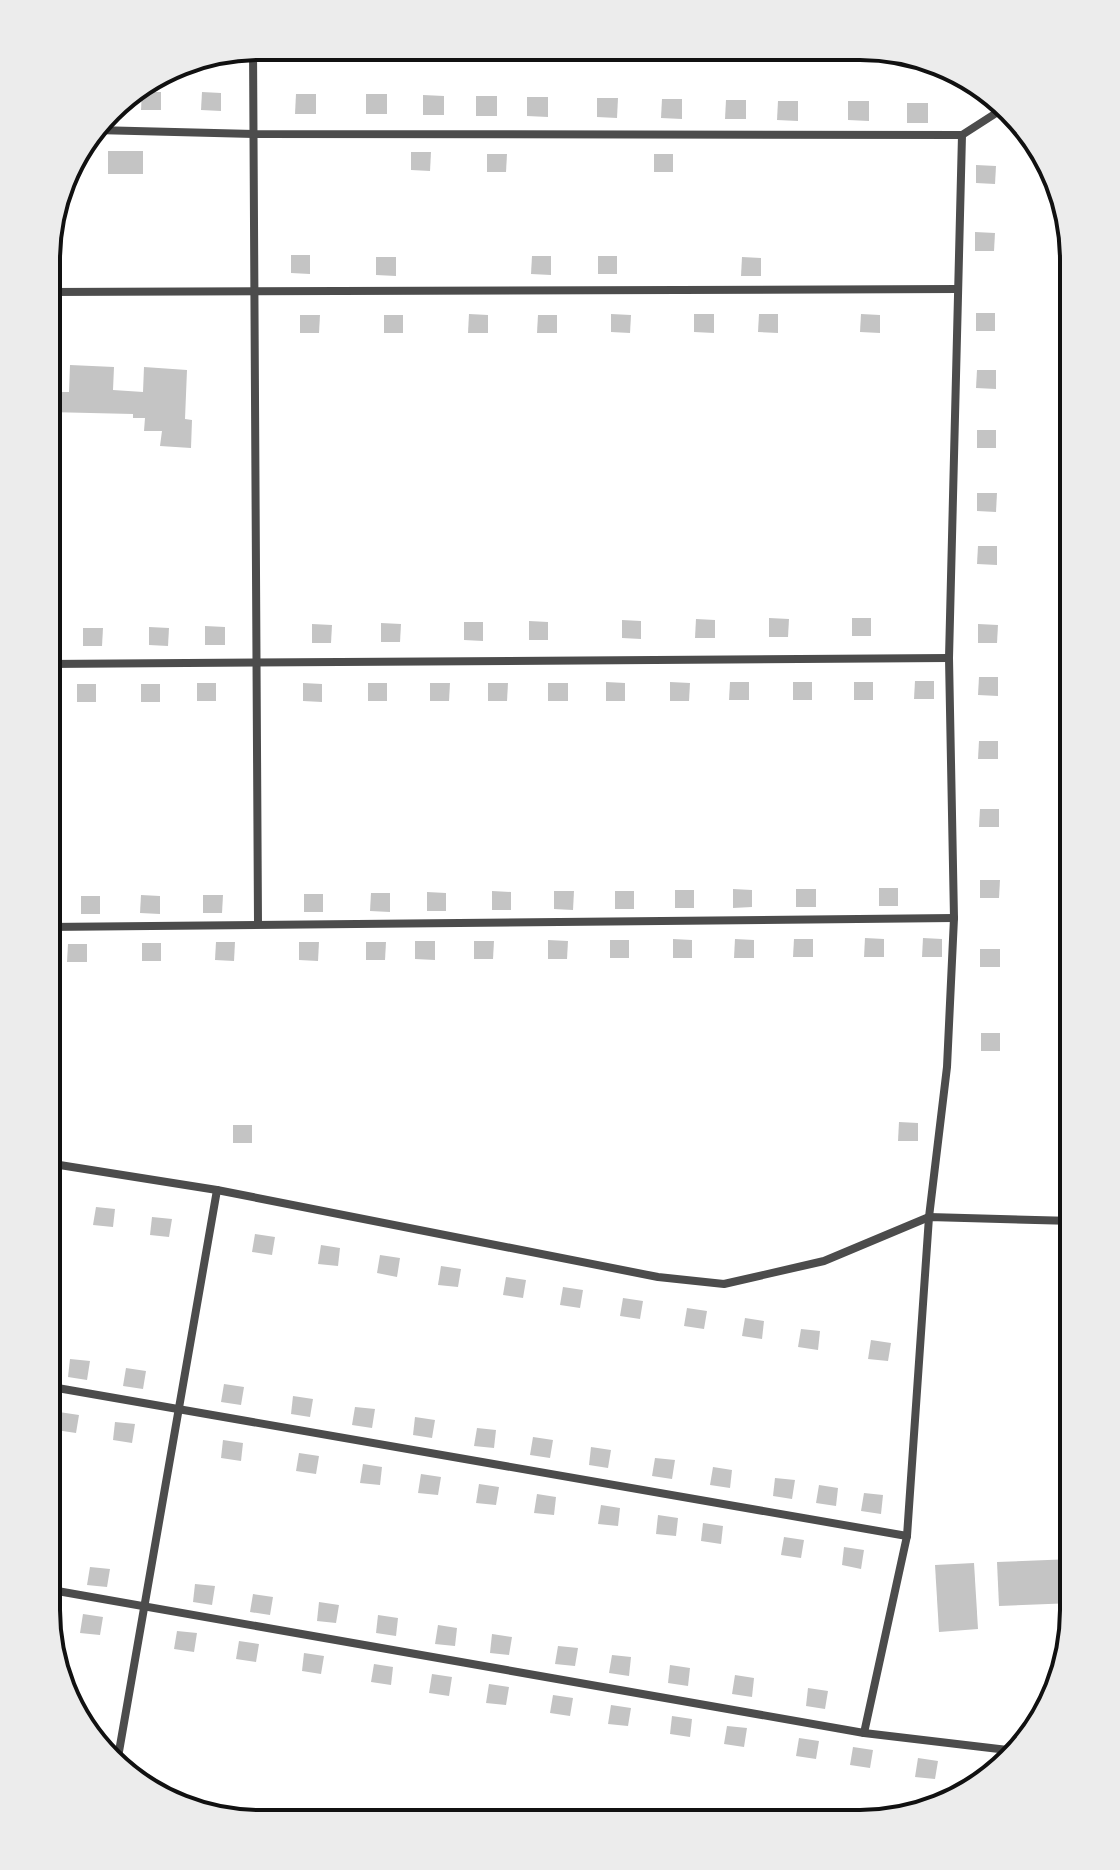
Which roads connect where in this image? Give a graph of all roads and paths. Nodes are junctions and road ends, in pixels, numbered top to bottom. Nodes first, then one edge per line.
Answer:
1 (253, 60) edge
2 (995, 114) edge
3 (108, 130) edge
4 (254, 134) junction
5 (962, 135) junction
6 (958, 289) junction
7 (255, 291) junction
8 (60, 292) edge
9 (949, 658) junction
10 (257, 662) junction
11 (60, 664) edge
12 (954, 918) junction
13 (258, 923) junction
14 (60, 927) edge
15 (60, 1165) edge
16 (217, 1190) junction
17 (929, 1217) junction
18 (1060, 1221) edge
19 (60, 1388) edge
20 (178, 1408) junction
21 (907, 1536) junction
22 (60, 1591) edge
23 (146, 1605) junction
24 (864, 1733) junction
25 (1003, 1749) edge
26 (119, 1751) edge

1 - 4 street
2 - 5 street
3 - 4 street
4 - 5 street
4 - 7 street
5 - 6 street
6 - 7 street
6 - 9 street
7 - 8 street
7 - 10 street
9 - 10 street
9 - 12 street
10 - 11 street
10 - 13 street
12 - 13 street
12 - 17 street
13 - 14 street
15 - 16 street
16 - 17 street
16 - 20 street
17 - 18 street
17 - 21 street
19 - 20 street
20 - 21 street
20 - 23 street
21 - 24 street
22 - 23 street
23 - 24 street
23 - 26 street
24 - 25 street

